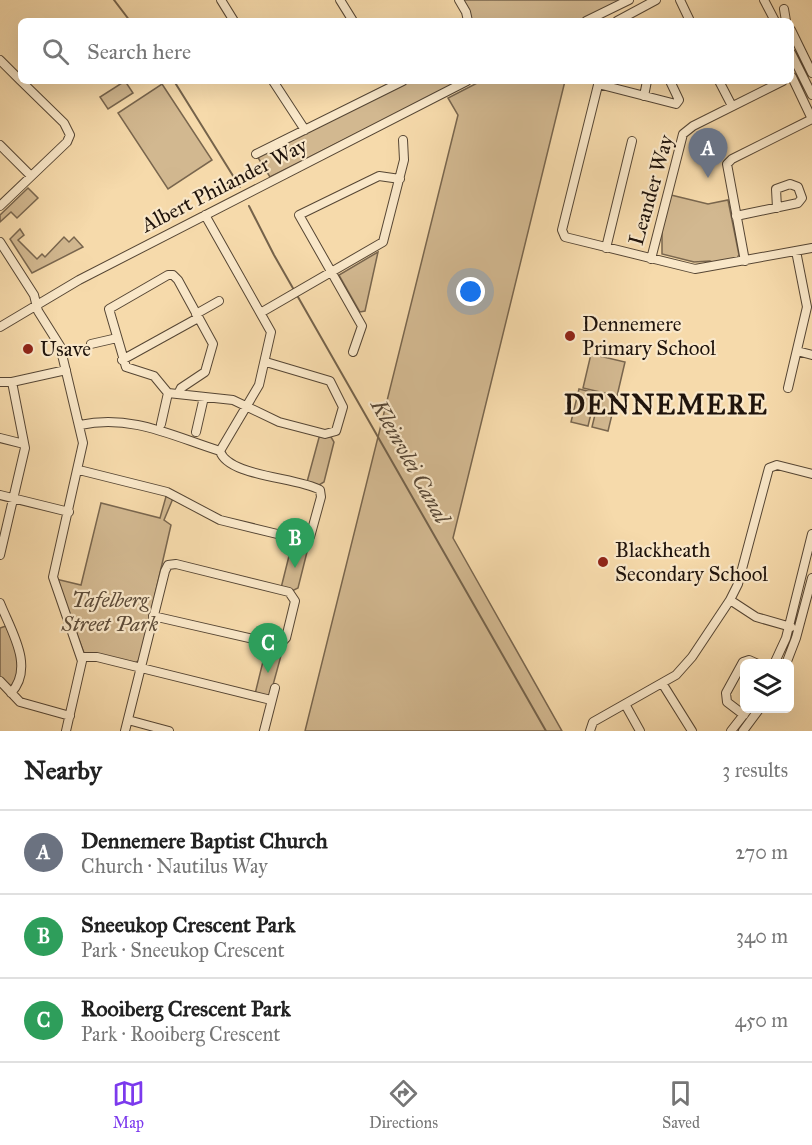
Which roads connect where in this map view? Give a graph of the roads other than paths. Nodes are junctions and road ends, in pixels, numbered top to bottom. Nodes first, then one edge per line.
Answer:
1 (221, 0) edge
2 (340, 0) edge
3 (459, 0) edge
4 (628, 0) edge
5 (656, 0) edge
6 (680, 0) edge
7 (764, 0) edge
8 (784, 9) dead end
9 (232, 18) edge
10 (351, 18) edge
11 (467, 18) edge
12 (592, 18) edge
13 (623, 18) edge
14 (689, 18) edge
15 (773, 18) edge
16 (786, 18) edge
17 (794, 36) edge
18 (794, 59) edge
19 (0, 60) edge
20 (811, 69) edge
21 (800, 72) junction
22 (794, 75) edge
23 (18, 78) edge
24 (794, 83) edge
25 (24, 84) edge
26 (275, 84) edge
27 (391, 84) edge
28 (461, 84) edge
29 (599, 84) edge
30 (602, 84) edge
31 (646, 84) edge
32 (671, 84) edge
33 (721, 84) edge
34 (777, 84) edge
35 (644, 96) junction
36 (812, 96) edge
37 (732, 106) junction
38 (812, 119) edge
39 (305, 130) junction
40 (404, 140) dead end
41 (632, 141) dead end
42 (0, 145) edge
43 (256, 154) dead end
44 (31, 176) junction
45 (400, 179) junction
46 (0, 206) edge
47 (777, 208) dead end
48 (206, 215) junction
49 (736, 216) junction
50 (0, 242) edge
51 (606, 248) junction
52 (812, 248) edge
53 (796, 251) junction
54 (651, 259) junction
55 (745, 261) junction
56 (332, 272) junction
57 (219, 301) dead end
58 (36, 303) junction
59 (262, 312) junction
60 (197, 316) junction
61 (0, 327) edge
62 (117, 338) junction
63 (92, 344) dead end
64 (797, 351) junction
65 (353, 352) dead end
66 (812, 355) edge
67 (122, 360) junction
68 (266, 362) junction
69 (66, 370) junction
70 (0, 382) edge
71 (12, 382) junction
72 (788, 387) dead end
73 (168, 393) junction
74 (178, 394) junction
75 (204, 397) junction
76 (247, 406) junction
77 (161, 424) dead end
78 (80, 425) junction
79 (196, 432) dead end
80 (0, 438) edge
81 (24, 444) junction
82 (220, 451) junction
83 (79, 470) junction
84 (812, 474) edge
85 (0, 495) edge
86 (13, 498) junction
87 (69, 512) junction
88 (812, 534) edge
89 (0, 552) edge
90 (812, 578) edge
91 (730, 600) junction
92 (0, 603) edge
93 (153, 616) junction
94 (789, 626) junction
95 (799, 629) junction
96 (82, 657) junction
97 (776, 659) edge
98 (788, 659) edge
99 (141, 668) junction
100 (740, 668) edge
101 (0, 681) edge
102 (662, 683) junction
103 (275, 688) dead end
104 (11, 693) junction
105 (272, 700) junction
106 (625, 704) junction
107 (740, 709) edge
108 (745, 713) edge
109 (756, 713) edge
110 (70, 716) junction
111 (128, 720) junction
112 (66, 731) edge
113 (125, 731) edge
114 (169, 731) edge
115 (264, 731) edge
116 (590, 731) edge
117 (640, 731) edge
118 (692, 731) edge
119 (731, 731) edge
120 (743, 731) edge

1 - 9 street
2 - 10 street
3 - 11 street
4 - 12 street
5 - 13 street
6 - 14 street
7 - 15 street
8 - 16 street
17 - 20 street
18 - 21 street
19 - 23 street
20 - 21 street
21 - 22 street
21 - 36 street
24 - 38 street
25 - 44 street
26 - 39 street
27 - 39 street
28 - 48 street, Albert Philander Way
29 - 51 street
30 - 35 street
31 - 35 street
32 - 35 street
33 - 37 street
34 - 37 street, Leander Way
37 - 54 street, Leander Way
38 - 49 street
39 - 43 street
40 - 45 street
41 - 51 street
42 - 44 street
44 - 46 street
45 - 56 street
45 - 56 street
47 - 49 street
48 - 58 street, Albert Philander Way
48 - 59 street
49 - 55 street
50 - 58 street
51 - 54 street
52 - 53 street
53 - 55 street
53 - 64 street
54 - 55 street
56 - 59 street
56 - 65 street
57 - 60 street
58 - 61 street, Albert Philander Way
58 - 69 street
59 - 68 street
60 - 62 street
60 - 67 street
60 - 74 street
62 - 63 street
62 - 67 street
64 - 66 street
64 - 72 street
67 - 73 street
68 - 76 street
68 - 76 street
69 - 71 street
69 - 78 street
70 - 71 street
71 - 81 street
73 - 74 street
73 - 77 street
74 - 75 street
75 - 76 street
75 - 79 street
76 - 82 street
78 - 82 street
78 - 83 street
80 - 81 street
81 - 86 street
82 - 83 street
83 - 87 street
84 - 91 street
85 - 86 street
86 - 87 street
86 - 89 street
87 - 96 street
88 - 94 street
90 - 95 street
91 - 94 street
91 - 102 street
92 - 104 street
93 - 93 street
93 - 99 street
94 - 95 street
94 - 97 street
95 - 98 street
96 - 99 street
96 - 110 street
99 - 105 street
99 - 111 street
100 - 107 street
101 - 104 street
102 - 106 street
102 - 118 street
103 - 105 street
104 - 110 street
105 - 115 street
106 - 116 street
106 - 117 street
108 - 119 street
109 - 120 street
110 - 112 street
111 - 113 street
111 - 114 street

